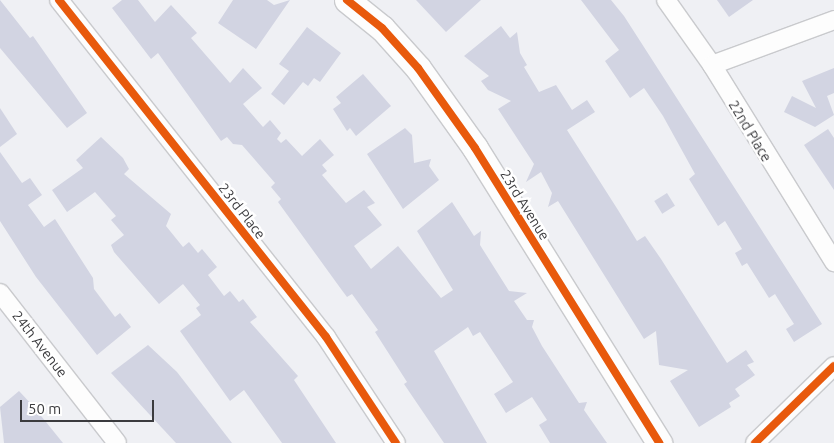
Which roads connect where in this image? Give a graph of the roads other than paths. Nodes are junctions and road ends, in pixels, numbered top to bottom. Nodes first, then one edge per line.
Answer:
1 (59, 0) edge
2 (347, 0) edge
3 (666, 0) edge
4 (834, 20) edge
5 (712, 65) junction
6 (834, 262) edge
7 (0, 293) edge
8 (834, 366) edge
9 (117, 443) edge
10 (396, 443) edge
11 (659, 443) edge
12 (755, 443) edge

1 - 10 street, 23rd Place
2 - 11 street, 23rd Avenue
3 - 5 street, 22nd Place
4 - 5 street
5 - 6 street, 22nd Place
7 - 9 street, 24th Avenue
8 - 12 street

